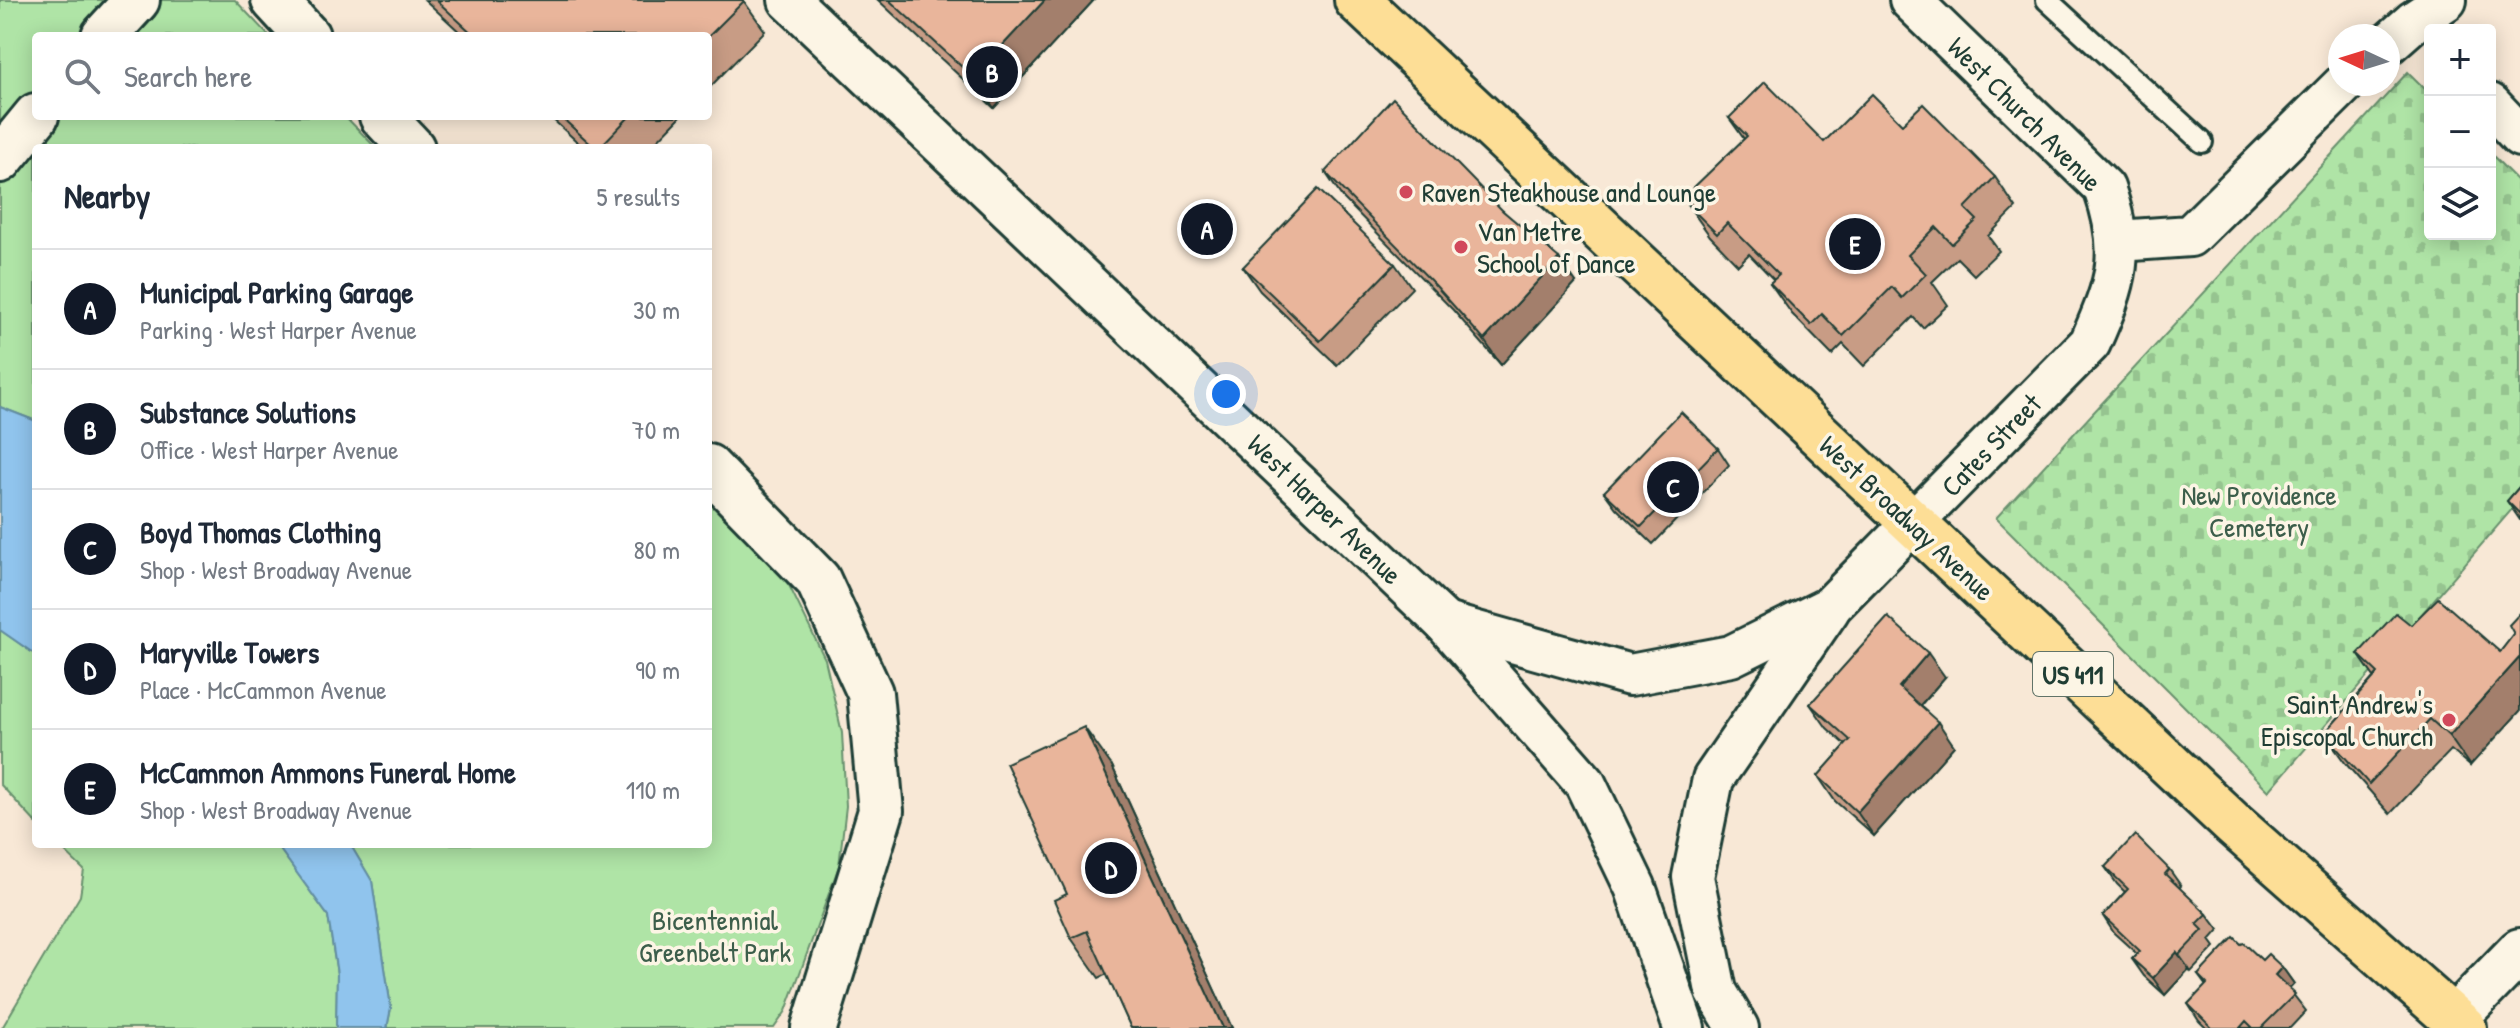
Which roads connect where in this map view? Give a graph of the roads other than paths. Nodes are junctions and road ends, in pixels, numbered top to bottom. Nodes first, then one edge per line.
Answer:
1 (137, 0) edge
2 (274, 0) edge
3 (789, 0) edge
4 (1357, 0) edge
5 (1910, 0) edge
6 (2047, 0) edge
7 (2446, 0) edge
8 (2406, 26) edge
9 (108, 32) edge
10 (303, 32) edge
11 (2332, 96) edge
12 (2496, 110) edge
13 (33, 120) edge
14 (386, 120) edge
15 (2520, 136) edge
16 (2202, 142) dead end
17 (408, 144) edge
18 (0, 160) edge
19 (2118, 241) junction
20 (712, 471) edge
21 (1913, 524) junction
22 (1830, 607) junction
23 (1445, 623) junction
24 (2520, 951) edge
25 (2460, 1026) edge
26 (814, 1028) edge
27 (1684, 1028) edge
28 (1738, 1028) edge

1 - 9 street
2 - 10 street
3 - 23 street, West Harper Avenue
4 - 21 main road, West Broadway Avenue / US 411
5 - 19 street, West Church Avenue
6 - 16 lane
7 - 8 street
11 - 19 street
12 - 15 street
13 - 18 street
14 - 17 street
19 - 21 street, Cates Street
20 - 26 street
21 - 22 street, Cates Street
21 - 25 main road, West Broadway Avenue / US 411
22 - 23 street, Cates Street
22 - 28 street
23 - 27 street, West Harper Avenue
24 - 25 street

